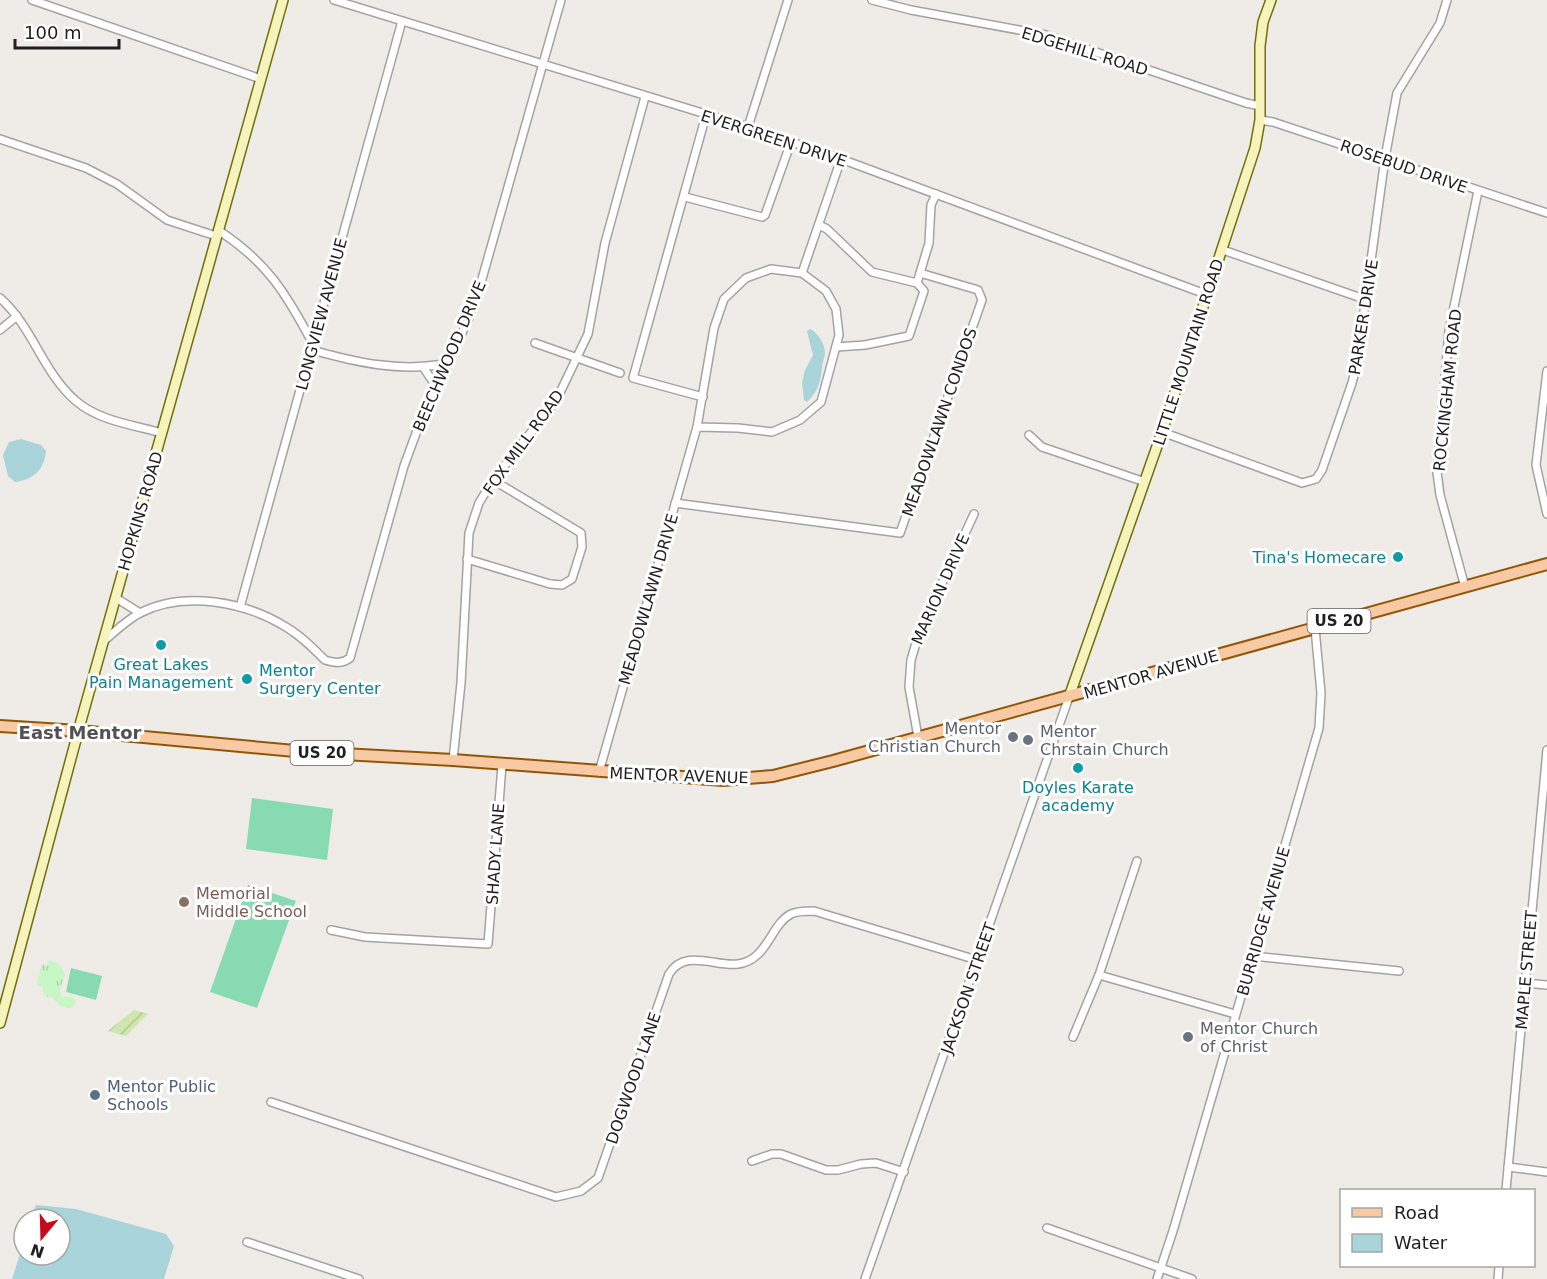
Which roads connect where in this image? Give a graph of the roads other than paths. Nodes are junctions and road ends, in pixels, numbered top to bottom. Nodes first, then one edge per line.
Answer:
1 (32, 0) edge
2 (283, 0) edge
3 (334, 0) edge
4 (561, 0) edge
5 (788, 0) edge
6 (872, 0) edge
7 (1271, 0) edge
8 (1447, 0) edge
9 (402, 21) junction
10 (543, 64) junction
11 (261, 79) junction
12 (645, 97) junction
13 (1260, 106) junction
14 (706, 115) junction
15 (1260, 120) junction
16 (748, 127) junction
17 (0, 139) edge
18 (791, 142) junction
19 (1385, 158) junction
20 (841, 159) junction
21 (1478, 191) junction
22 (936, 194) junction
23 (684, 197) junction
24 (1547, 213) edge
25 (819, 225) junction
26 (217, 233) junction
27 (1223, 250) junction
28 (802, 273) junction
29 (920, 273) junction
30 (917, 283) junction
31 (1208, 295) junction
32 (0, 298) edge
33 (1367, 300) junction
34 (18, 316) junction
35 (0, 330) edge
36 (534, 342) dead end
37 (313, 347) junction
38 (836, 347) junction
39 (576, 358) junction
40 (447, 363) junction
41 (423, 368) junction
42 (1547, 371) edge
43 (620, 373) dead end
44 (436, 387) junction
45 (703, 397) junction
46 (697, 427) junction
47 (1162, 432) junction
48 (162, 433) junction
49 (1029, 435) dead end
50 (493, 480) junction
51 (1144, 482) junction
52 (675, 503) junction
53 (974, 514) dead end
54 (1547, 514) edge
55 (467, 559) junction
56 (1547, 564) edge
57 (1465, 587) junction
58 (116, 598) junction
59 (240, 607) junction
60 (140, 613) junction
61 (1315, 628) junction
62 (104, 641) junction
63 (1069, 697) junction
64 (0, 726) edge
65 (79, 731) junction
66 (918, 737) junction
67 (1547, 750) edge
68 (453, 760) junction
69 (502, 765) junction
70 (599, 772) junction
71 (1543, 838) edge
72 (1137, 861) dead end
73 (331, 930) dead end
74 (1252, 956) junction
75 (977, 960) junction
76 (1399, 971) dead end
77 (1099, 975) junction
78 (1524, 983) junction
79 (1547, 985) edge
80 (1235, 1014) junction
81 (0, 1023) edge
82 (1073, 1037) dead end
83 (272, 1102) dead end
84 (752, 1161) dead end
85 (1508, 1167) junction
86 (904, 1172) junction
87 (1547, 1172) edge
88 (1506, 1189) edge
89 (1047, 1228) dead end
90 (247, 1242) dead end
91 (1161, 1268) junction
92 (331, 1269) junction
93 (328, 1279) edge
94 (359, 1279) edge
95 (866, 1279) edge
96 (1157, 1279) edge
97 (1192, 1279) edge

1 - 11 street
2 - 11 street, HOPKINS ROAD
3 - 9 street, EVERGREEN DRIVE
4 - 10 street, BEECHWOOD DRIVE
5 - 16 street
6 - 13 street, EDGEHILL ROAD
7 - 13 street, LITTLE MOUNTAIN ROAD
8 - 19 street, PARKER DRIVE
9 - 10 street, EVERGREEN DRIVE
9 - 37 street, LONGVIEW AVENUE
10 - 12 street, EVERGREEN DRIVE
10 - 40 street, BEECHWOOD DRIVE
11 - 26 street, HOPKINS ROAD
12 - 14 street, EVERGREEN DRIVE
12 - 39 street, FOX MILL ROAD
13 - 15 street, LITTLE MOUNTAIN ROAD
14 - 16 street, EVERGREEN DRIVE
14 - 23 street
15 - 19 street, ROSEBUD DRIVE
15 - 27 street, LITTLE MOUNTAIN ROAD
16 - 18 street, EVERGREEN DRIVE
17 - 26 street
18 - 20 street, EVERGREEN DRIVE
18 - 23 street
19 - 21 street, ROSEBUD DRIVE
19 - 33 street, PARKER DRIVE
20 - 22 street, EVERGREEN DRIVE
20 - 25 street
21 - 24 street, ROSEBUD DRIVE
21 - 57 street, ROCKINGHAM ROAD
22 - 29 street
22 - 31 street, EVERGREEN DRIVE
23 - 45 street
25 - 28 street
25 - 30 street
26 - 37 street
26 - 48 street, HOPKINS ROAD
27 - 31 street, LITTLE MOUNTAIN ROAD
27 - 33 street
28 - 38 street, MEADOWLAWN DRIVE
28 - 45 street, MEADOWLAWN DRIVE
29 - 30 street
29 - 52 street, MEADOWLAWN CONDOS
30 - 38 street
31 - 47 street, LITTLE MOUNTAIN ROAD
32 - 34 street
33 - 47 street, PARKER DRIVE
34 - 35 street
34 - 48 street
36 - 39 street
37 - 41 street
37 - 59 street, LONGVIEW AVENUE
38 - 46 street, MEADOWLAWN DRIVE
39 - 43 street
39 - 50 street, FOX MILL ROAD
40 - 41 street
40 - 44 street, BEECHWOOD DRIVE
41 - 44 street
42 - 54 street
44 - 59 street, BEECHWOOD DRIVE
45 - 46 street, MEADOWLAWN DRIVE
46 - 52 street, MEADOWLAWN DRIVE
47 - 51 street, LITTLE MOUNTAIN ROAD
48 - 58 street, HOPKINS ROAD
49 - 51 street
50 - 55 street, FOX MILL ROAD
50 - 55 street
51 - 63 street, LITTLE MOUNTAIN ROAD
52 - 70 street, MEADOWLAWN DRIVE
53 - 66 street, MARION DRIVE
55 - 68 street, FOX MILL ROAD
56 - 57 main road, MENTOR AVENUE / US 20
57 - 61 main road, MENTOR AVENUE / US 20
58 - 60 street
58 - 62 street, HOPKINS ROAD
59 - 60 street
60 - 62 street
61 - 63 main road, MENTOR AVENUE / US 20
61 - 74 street, BURRIDGE AVENUE
62 - 65 street, HOPKINS ROAD
63 - 66 main road, MENTOR AVENUE / US 20
63 - 75 street, JACKSON STREET
64 - 65 main road, MENTOR AVENUE / US 20
65 - 68 main road, MENTOR AVENUE / US 20
65 - 81 street, HOPKINS ROAD
66 - 70 main road, MENTOR AVENUE / US 20
67 - 71 street, MAPLE STREET
68 - 69 main road, MENTOR AVENUE / US 20
69 - 70 main road, MENTOR AVENUE / US 20
69 - 73 street, SHADY LANE
71 - 78 street, MAPLE STREET
72 - 77 street
74 - 76 street
74 - 80 street, BURRIDGE AVENUE
75 - 83 street, DOGWOOD LANE
75 - 86 street, JACKSON STREET
77 - 80 street
77 - 82 street
78 - 79 street
78 - 85 street, MAPLE STREET
80 - 91 street, BURRIDGE AVENUE
84 - 86 street
85 - 87 street
85 - 88 street, MAPLE STREET
86 - 95 street, JACKSON STREET
89 - 91 street
90 - 92 street
91 - 96 street, BURRIDGE AVENUE
91 - 97 street
92 - 93 street
92 - 94 street

